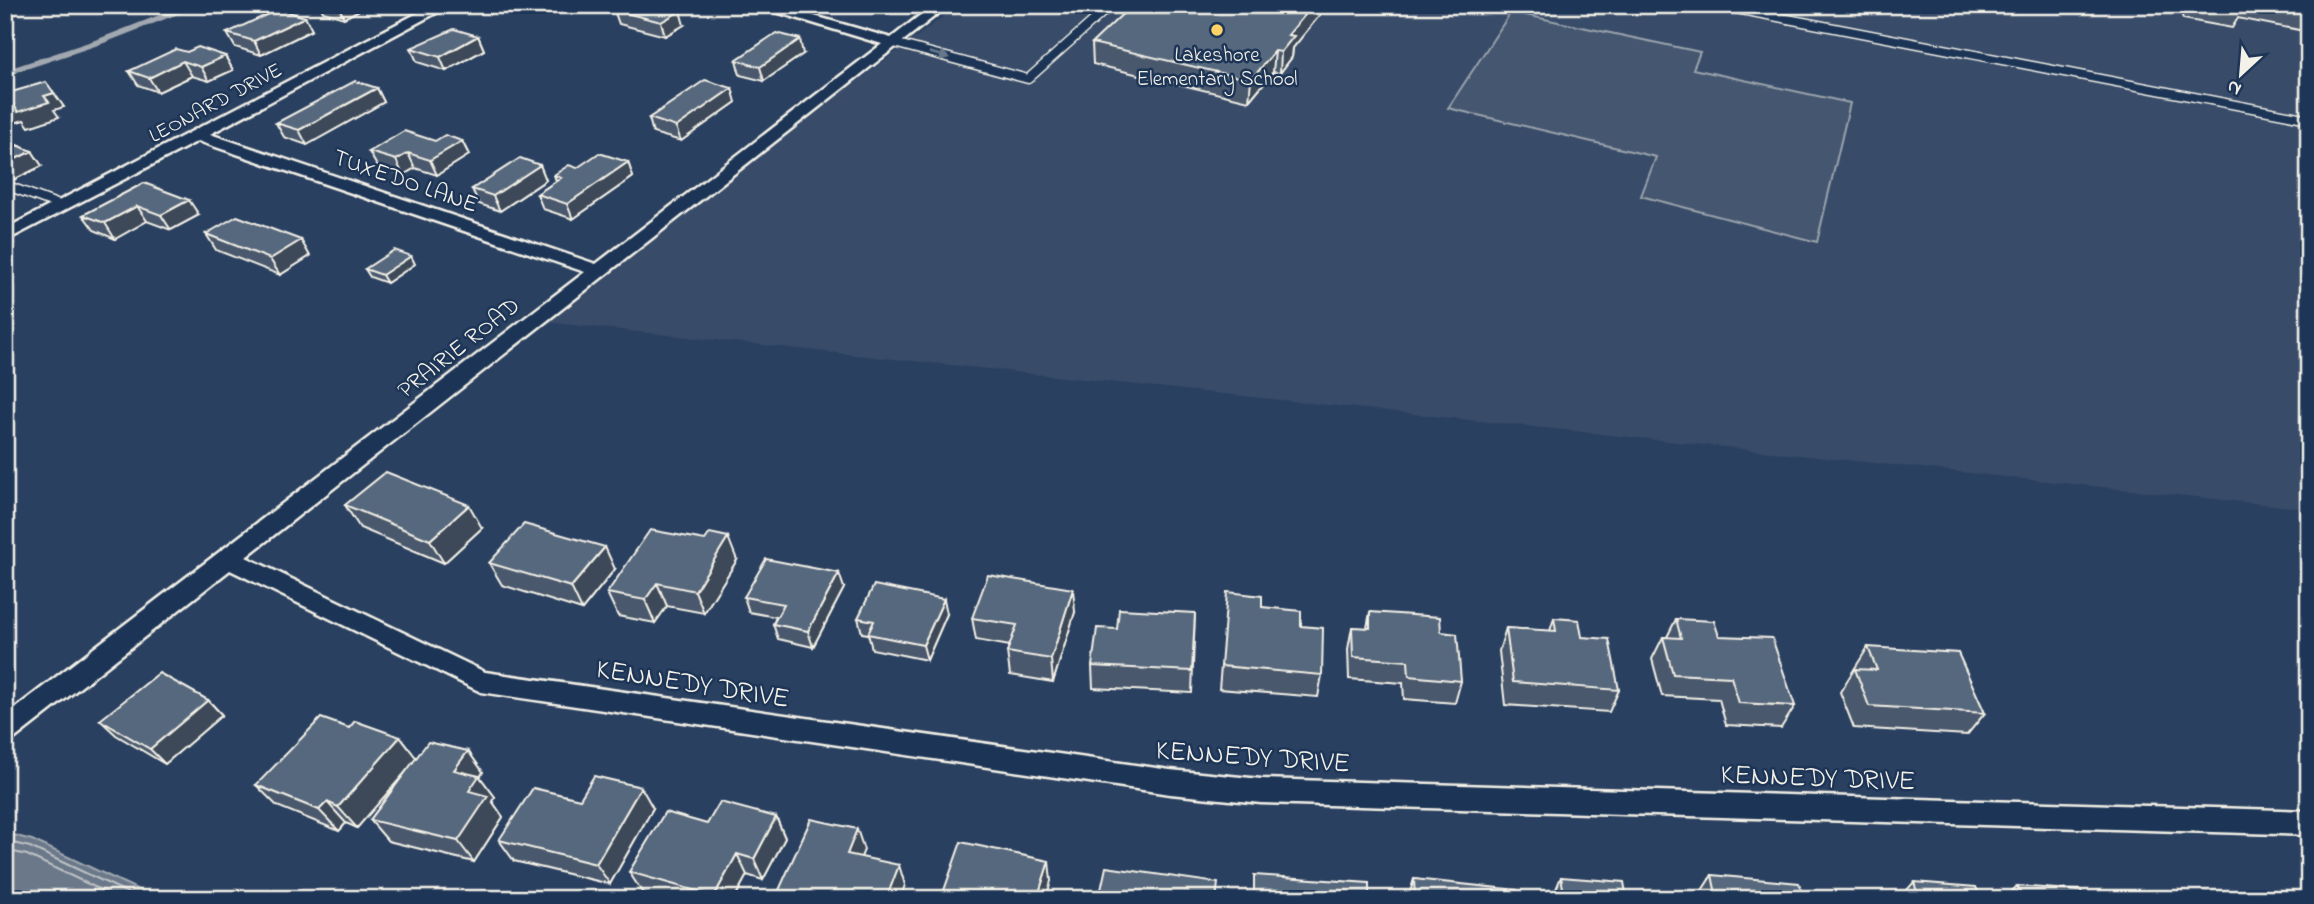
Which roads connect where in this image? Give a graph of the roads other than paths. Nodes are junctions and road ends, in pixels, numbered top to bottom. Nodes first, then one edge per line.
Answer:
1 (444, 5) edge
2 (760, 5) edge
3 (942, 5) edge
4 (1111, 5) edge
5 (1715, 5) edge
6 (894, 43) junction
7 (2309, 119) edge
8 (197, 135) junction
9 (5, 185) edge
10 (62, 206) junction
11 (5, 236) edge
12 (599, 271) junction
13 (227, 558) junction
14 (5, 731) edge
15 (2309, 822) edge

1 - 8 street, LEONARD DRIVE
2 - 6 street
3 - 6 street, PRAIRIE ROAD
6 -> 4 lane
5 - 7 lane
6 - 12 street, PRAIRIE ROAD
8 - 10 street, LEONARD DRIVE
8 - 12 street, TUXEDO LANE
9 - 10 lane
10 - 11 street, LEONARD DRIVE
12 - 13 street, PRAIRIE ROAD
13 - 14 street, PRAIRIE ROAD
13 - 15 street, KENNEDY DRIVE

